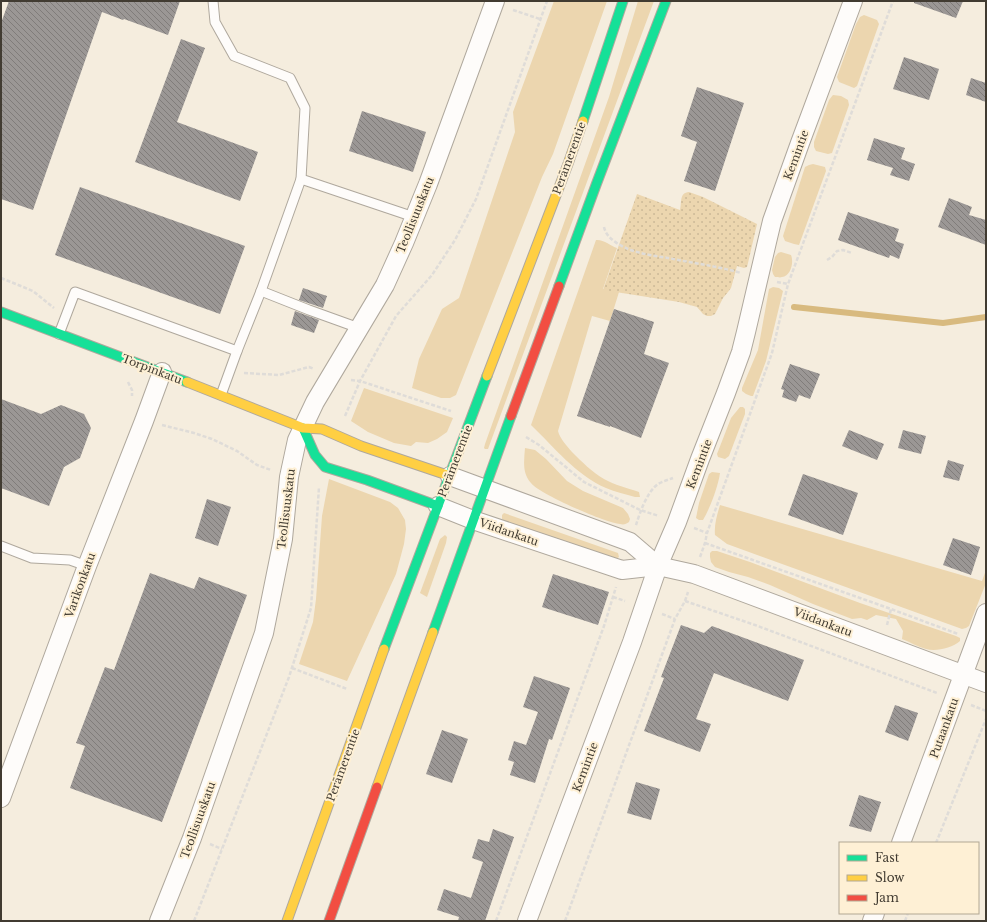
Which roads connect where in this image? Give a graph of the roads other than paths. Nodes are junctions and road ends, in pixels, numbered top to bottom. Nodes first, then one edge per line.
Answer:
1 (213, 1) edge
2 (623, 1) edge
3 (666, 1) edge
4 (853, 1) edge
5 (494, 2) edge
6 (301, 179) junction
7 (414, 217) junction
8 (261, 291) junction
9 (1, 312) edge
10 (359, 328) junction
11 (59, 334) junction
12 (237, 351) junction
13 (162, 372) junction
14 (221, 396) junction
15 (303, 428) junction
16 (457, 479) junction
17 (484, 489) junction
18 (446, 509) junction
19 (473, 520) junction
20 (1, 546) edge
21 (87, 566) junction
22 (658, 566) junction
23 (986, 613) edge
24 (964, 675) junction
25 (986, 683) edge
26 (1, 798) edge
27 (901, 842) edge
28 (159, 921) edge
29 (287, 921) edge
30 (330, 921) edge
31 (527, 921) edge

1 - 6 lane
2 - 16 main road, Perämerentie
3 - 17 main road
4 - 22 street, Kemintie
5 - 7 street, Teollisuuskatu
6 - 7 lane
6 - 8 lane
7 - 10 street, Teollisuuskatu
8 - 10 lane
8 - 12 lane
9 - 11 main road, Torpinkatu
10 - 15 street, Teollisuuskatu
11 - 12 lane
11 - 13 main road, Torpinkatu
12 - 14 lane
13 - 14 main road, Torpinkatu
13 - 21 street, Varikonkatu
14 - 15 main road, Torpinkatu
15 - 16 main road, Torpinkatu
15 - 18 main road
15 - 28 street, Teollisuuskatu
16 - 17 street, Viidankatu
16 - 18 main road, Perämerentie
17 - 19 main road
17 - 22 street, Viidankatu
18 - 19 street, Viidankatu
18 - 29 main road, Perämerentie
19 - 22 street, Viidankatu
19 - 30 main road
20 - 21 lane
21 - 26 street, Varikonkatu
22 - 24 street, Viidankatu
22 - 31 street, Kemintie
23 - 24 street, Putaankatu
24 - 25 street, Viidankatu
24 - 27 street, Putaankatu

